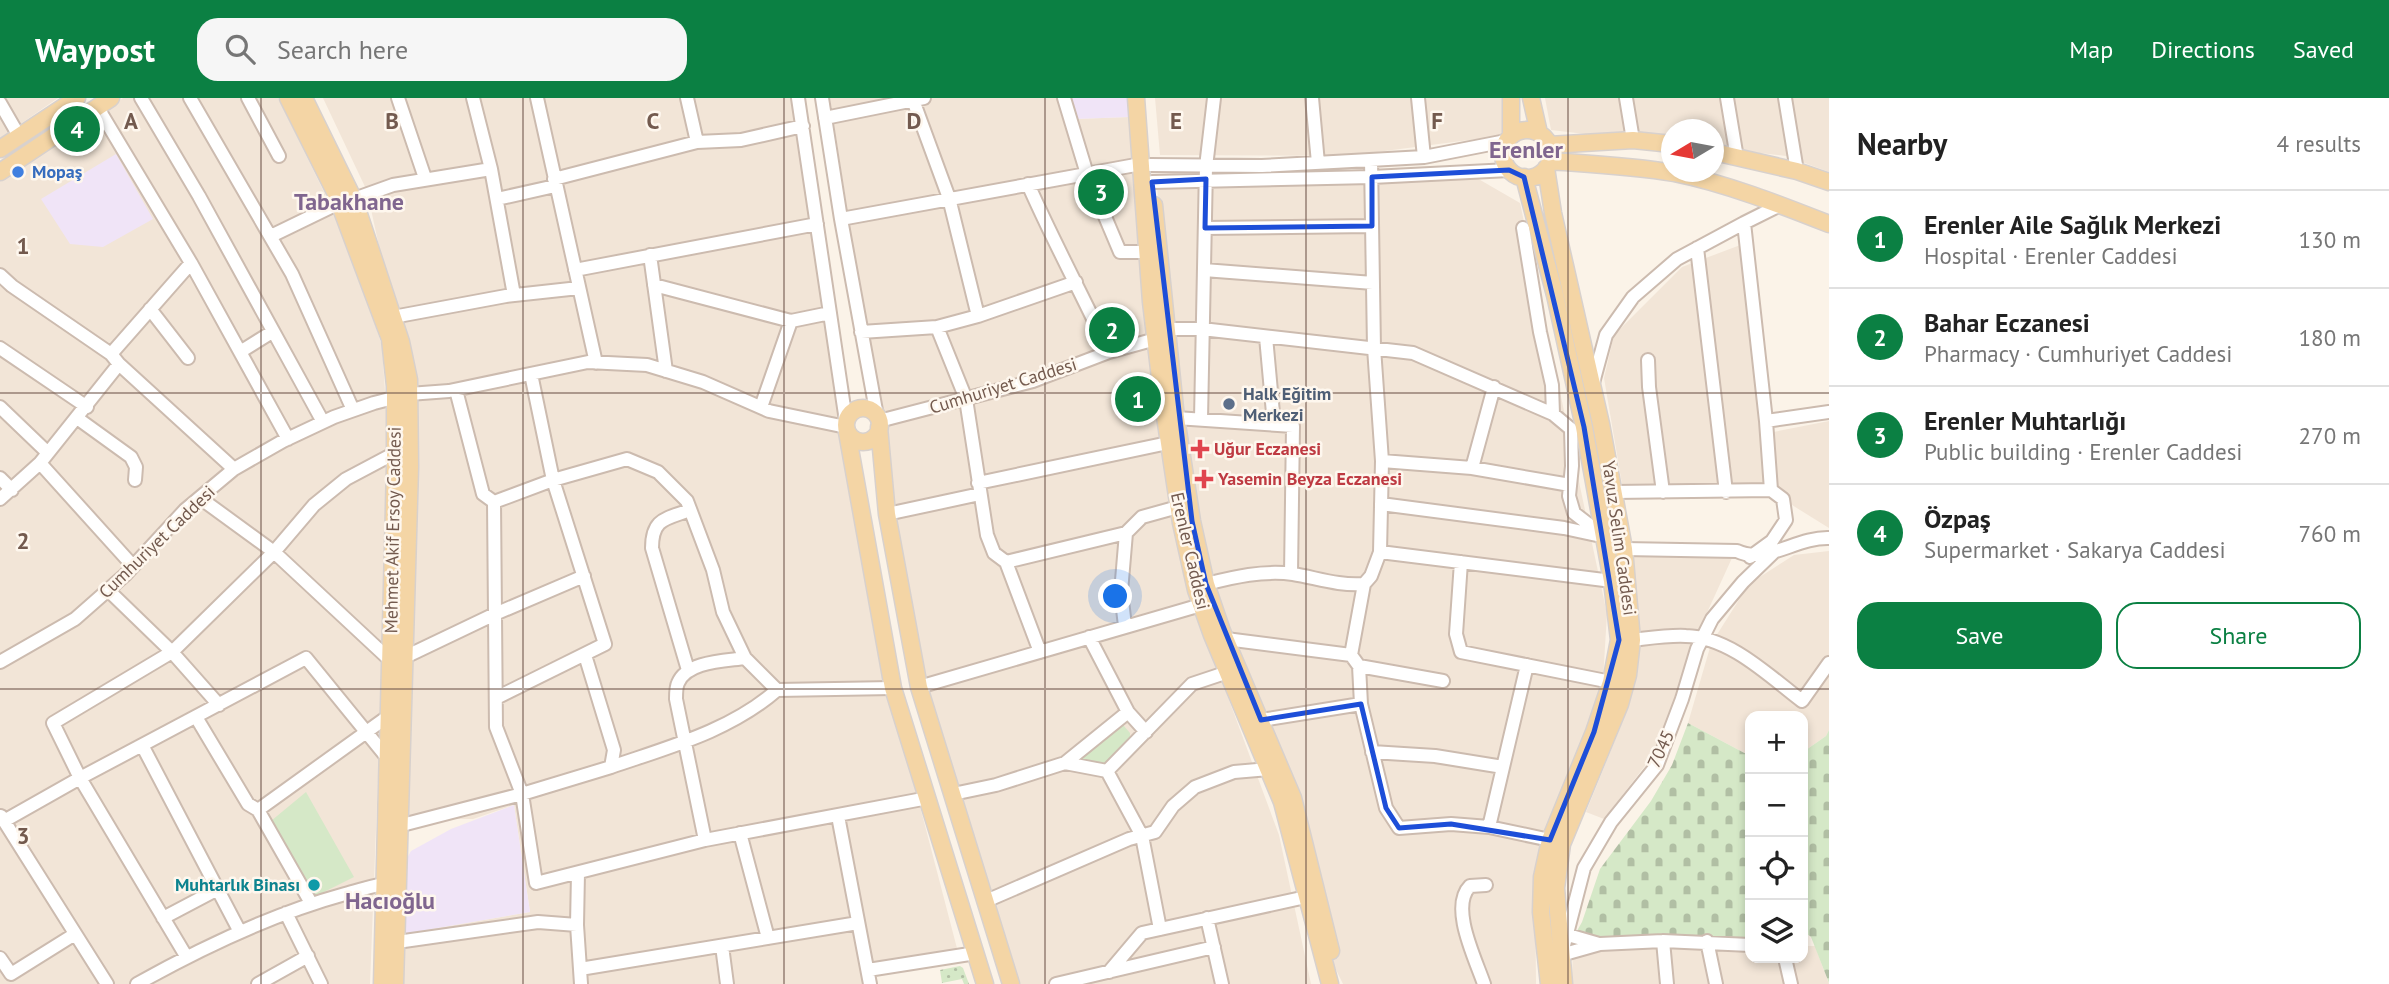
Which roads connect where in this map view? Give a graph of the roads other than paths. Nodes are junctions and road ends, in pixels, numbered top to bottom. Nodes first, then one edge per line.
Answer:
1 (111, 98) edge
2 (141, 98) edge
3 (190, 98) edge
4 (248, 98) edge
5 (288, 98) edge
6 (304, 98) edge
7 (398, 98) edge
8 (473, 98) edge
9 (537, 98) edge
10 (687, 98) edge
11 (798, 98) edge
12 (822, 98) edge
13 (1064, 98) edge
14 (1136, 98) edge
15 (1147, 98) edge
16 (1214, 98) edge
17 (1312, 98) edge
18 (1418, 98) edge
19 (1511, 98) edge
20 (1531, 98) edge
21 (1626, 98) edge
22 (1727, 98) edge
23 (1786, 98) edge
24 (919, 99) edge
25 (70, 100) edge
26 (885, 102) edge
27 (0, 103) edge
28 (98, 108) junction
29 (825, 118) junction
30 (803, 126) junction
31 (19, 136) junction
32 (1508, 138) junction
33 (1633, 141) junction
34 (697, 142) junction
35 (1661, 143) edge
36 (0, 149) edge
37 (1546, 152) junction
38 (1724, 155) edge
39 (279, 156) dead end
40 (1424, 157) junction
41 (1737, 158) junction
42 (1371, 160) junction
43 (1318, 163) junction
44 (491, 169) junction
45 (1148, 170) junction
46 (0, 172) edge
47 (1797, 172) junction
48 (1087, 173) junction
49 (1206, 173) junction
50 (1517, 174) junction
51 (1372, 177) junction
52 (425, 178) junction
53 (1829, 182) edge
54 (555, 183) junction
55 (1028, 184) junction
56 (949, 198) junction
57 (497, 199) junction
58 (346, 201) junction
59 (1780, 205) junction
60 (841, 219) junction
61 (1744, 223) junction
62 (817, 224) junction
63 (1829, 224) edge
64 (1373, 226) junction
65 (1205, 228) junction
66 (1523, 228) dead end
67 (271, 236) junction
68 (1697, 248) junction
69 (1147, 252) junction
70 (650, 255) junction
71 (191, 263) junction
72 (575, 270) junction
73 (1204, 270) junction
74 (0, 275) edge
75 (1076, 282) junction
76 (1373, 283) junction
77 (654, 285) junction
78 (579, 288) junction
79 (514, 295) junction
80 (150, 309) junction
81 (830, 313) junction
82 (978, 316) junction
83 (393, 317) junction
84 (791, 321) junction
85 (937, 327) junction
86 (1202, 329) junction
87 (272, 332) junction
88 (861, 332) junction
89 (1163, 334) junction
90 (1266, 337) junction
91 (0, 348) edge
92 (1374, 348) junction
93 (240, 352) junction
94 (1109, 352) junction
95 (188, 358) dead end
96 (115, 359) junction
97 (1648, 360) dead end
98 (596, 363) junction
99 (666, 371) junction
100 (531, 374) junction
101 (1593, 383) junction
102 (1494, 387) junction
103 (456, 390) junction
104 (402, 396) junction
105 (966, 400) junction
106 (0, 407) edge
107 (87, 407) junction
108 (761, 407) junction
109 (353, 410) junction
110 (1829, 412) edge
111 (1553, 414) junction
112 (77, 418) junction
113 (1176, 418) junction
114 (1200, 419) junction
115 (1766, 421) junction
116 (323, 422) junction
117 (879, 422) junction
118 (1274, 424) junction
119 (847, 426) junction
120 (288, 439) junction
121 (1168, 443) junction
122 (395, 453) junction
123 (44, 458) junction
124 (1382, 461) junction
125 (1472, 468) junction
126 (234, 469) junction
127 (0, 478) edge
128 (135, 480) dead end
129 (553, 480) junction
130 (1570, 485) junction
131 (979, 489) junction
132 (1771, 490) junction
133 (12, 491) junction
134 (1614, 492) junction
135 (1663, 492) junction
136 (1726, 492) junction
137 (200, 498) junction
138 (0, 499) edge
139 (494, 502) junction
140 (1381, 505) junction
141 (1178, 507) junction
142 (690, 510) junction
143 (887, 514) junction
144 (1126, 533) junction
145 (1605, 537) junction
146 (1829, 538) edge
147 (1624, 549) junction
148 (274, 552) junction
149 (1380, 552) junction
150 (1774, 552) junction
151 (1750, 557) junction
152 (1006, 562) junction
153 (1461, 562) junction
154 (133, 566) junction
155 (1291, 574) junction
156 (584, 576) junction
157 (1612, 582) junction
158 (1206, 584) junction
159 (1364, 584) junction
160 (108, 590) junction
161 (1201, 605) junction
162 (495, 614) junction
163 (1125, 626) junction
164 (1089, 637) junction
165 (1703, 638) junction
166 (1226, 639) junction
167 (1632, 640) junction
168 (172, 652) junction
169 (1040, 652) junction
170 (585, 655) junction
171 (745, 658) junction
172 (398, 659) junction
173 (1355, 660) junction
174 (0, 662) edge
175 (1829, 663) edge
176 (1527, 665) junction
177 (688, 670) junction
178 (1228, 672) junction
179 (1443, 681) dead end
180 (1611, 682) junction
181 (919, 687) junction
182 (893, 688) junction
183 (777, 690) junction
184 (496, 698) junction
185 (1361, 704) junction
186 (219, 705) junction
187 (1128, 712) junction
188 (390, 715) junction
189 (196, 717) junction
190 (1261, 720) junction
191 (1146, 732) junction
192 (366, 733) junction
193 (685, 741) junction
194 (142, 745) junction
195 (1372, 752) junction
196 (388, 760) junction
197 (1065, 763) junction
198 (611, 767) junction
199 (1503, 767) junction
200 (1269, 769) junction
201 (1107, 771) junction
202 (80, 778) junction
203 (522, 794) junction
204 (953, 794) junction
205 (928, 798) junction
206 (258, 810) junction
207 (838, 816) junction
208 (2, 817) edge
209 (402, 825) junction
210 (1489, 827) junction
211 (740, 833) junction
212 (1142, 836) junction
213 (705, 840) junction
214 (1550, 840) junction
215 (578, 873) junction
216 (392, 883) junction
217 (1486, 885) dead end
218 (218, 889) junction
219 (1306, 897) junction
220 (986, 901) junction
221 (312, 903) junction
222 (286, 913) junction
223 (163, 918) junction
224 (1207, 918) junction
225 (859, 923) junction
226 (577, 925) junction
227 (1160, 929) junction
228 (240, 932) junction
229 (75, 934) junction
230 (1568, 935) junction
231 (768, 938) junction
232 (1663, 941) junction
233 (1707, 941) junction
234 (397, 942) junction
235 (1600, 944) junction
236 (1745, 945) edge
237 (722, 946) junction
238 (1214, 947) junction
239 (975, 953) junction
240 (1561, 955) junction
241 (186, 956) junction
242 (308, 956) junction
243 (0, 958) edge
244 (1786, 963) edge
245 (580, 969) junction
246 (867, 970) junction
247 (1110, 978) edge
248 (1560, 983) edge
249 (107, 984) edge
250 (137, 984) edge
251 (258, 984) edge
252 (321, 984) edge
253 (382, 984) edge
254 (396, 984) edge
255 (581, 984) edge
256 (727, 984) edge
257 (870, 984) edge
258 (985, 984) edge
259 (1011, 984) edge
260 (1056, 984) edge
261 (1222, 984) edge
262 (1330, 984) edge
263 (1340, 984) edge
264 (1483, 984) edge
265 (1667, 984) edge
266 (1716, 984) edge
267 (1791, 984) edge

1 - 28 main road
2 - 87 street
3 - 67 street
4 - 39 street
5 - 58 main road, Mehmet Akif Ersoy Caddesi
6 - 58 main road, Mehmet Akif Ersoy Caddesi
7 - 52 street
8 - 44 street
9 - 54 street
10 - 34 street
11 - 30 street
12 - 29 street
13 - 48 street
14 - 45 main road, Erenler Caddesi
15 - 45 main road, Erenler Caddesi
16 - 49 street
17 - 43 street
18 - 40 street
19 - 32 main road
20 - 37 main road, Yavuz Selim Caddesi
21 - 33 street
22 - 41 street
23 - 47 street
24 - 26 street
24 - 56 street
25 - 31 main road
26 - 29 street
27 - 31 street
28 - 46 main road
28 - 71 street
29 - 60 street
30 - 34 street
30 - 62 street
31 - 36 main road
32 - 37 main road
32 - 40 street
32 - 50 main road
33 - 35 main road
33 - 37 main road
34 - 54 street
37 - 50 main road
37 - 59 main road
37 - 101 main road, Yavuz Selim Caddesi
38 - 41 main road
40 - 42 street
41 - 47 main road
42 - 43 street
42 - 51 street
43 - 49 street
44 - 52 street
44 - 57 street
45 - 48 street
45 - 49 street
45 - 69 main road, Erenler Caddesi
45 - 89 main road, Erenler Caddesi
47 - 53 main road
48 - 55 street
48 - 69 street
49 - 51 street
49 - 65 street
50 - 51 street
50 - 145 main road, Yavuz Selim Caddesi
51 - 64 street
52 - 58 street
54 - 57 street
54 - 72 street
55 - 56 street
55 - 75 street
56 - 60 street
56 - 82 street
57 - 79 street
58 - 67 street
58 - 83 main road, Mehmet Akif Ersoy Caddesi
58 - 104 main road, Mehmet Akif Ersoy Caddesi
59 - 61 street
59 - 63 main road
60 - 88 street
61 - 68 street
61 - 115 street
62 - 70 street
62 - 81 street
64 - 65 street
64 - 76 street
65 - 73 street
66 - 111 street
67 - 109 street
68 - 101 street
68 - 136 street
69 - 89 main road, Erenler Caddesi
70 - 72 street
70 - 77 street
71 - 80 street
71 - 93 street
72 - 78 street
73 - 76 street
73 - 86 street
74 - 96 street
75 - 82 street
75 - 94 street
76 - 92 street
77 - 84 street
77 - 99 street
78 - 79 street
78 - 98 street
79 - 83 street
80 - 95 street
80 - 96 street
81 - 84 street
81 - 119 street
82 - 85 street
83 - 104 main road, Mehmet Akif Ersoy Caddesi
84 - 108 street
85 - 88 street
85 - 105 street
86 - 89 street, Cumhuriyet Caddesi
86 - 90 street, Cumhuriyet Caddesi
86 - 114 street
87 - 93 street
87 - 116 street
88 - 117 street
89 - 94 street, Cumhuriyet Caddesi
89 - 113 main road, Erenler Caddesi
89 - 121 main road, Erenler Caddesi
90 - 92 street, Cumhuriyet Caddesi
90 - 118 street
91 - 107 street
92 - 102 street, Cumhuriyet Caddesi
92 - 124 street
93 - 120 street
94 - 105 street, Cumhuriyet Caddesi
96 - 107 street
96 - 126 street
97 - 135 street
98 - 99 street, Cumhuriyet Caddesi
98 - 100 street, Cumhuriyet Caddesi
99 - 108 street, Cumhuriyet Caddesi
100 - 103 street, Cumhuriyet Caddesi
100 - 129 street
101 - 134 main road, Yavuz Selim Caddesi
102 - 111 street, Cumhuriyet Caddesi
102 - 125 street
103 - 104 street, Cumhuriyet Caddesi
103 - 139 street
104 - 109 street, Cumhuriyet Caddesi
104 - 122 main road, Mehmet Akif Ersoy Caddesi
104 - 172 main road, Mehmet Akif Ersoy Caddesi
105 - 117 street, Cumhuriyet Caddesi
105 - 131 street
106 - 123 street
107 - 112 street
108 - 119 street, Cumhuriyet Caddesi
109 - 116 street, Cumhuriyet Caddesi
110 - 115 street
111 - 130 street
112 - 123 street
112 - 128 street
113 - 114 street
113 - 158 main road, Erenler Caddesi
114 - 118 street
115 - 132 street
116 - 120 street, Cumhuriyet Caddesi
117 - 119 main road
117 - 119 main road
117 - 143 main road
118 - 155 street
119 - 182 main road
120 - 126 street, Cumhuriyet Caddesi
121 - 131 street
121 - 141 main road, Erenler Caddesi
122 - 148 street
122 - 172 main road, Mehmet Akif Ersoy Caddesi
123 - 133 street
123 - 154 street
124 - 125 street
124 - 140 street
125 - 130 street
126 - 137 street, Cumhuriyet Caddesi
127 - 133 street
129 - 139 street
129 - 142 street
129 - 156 street
130 - 145 street
131 - 143 street
131 - 152 street
132 - 136 street
132 - 151 street
133 - 138 street
134 - 135 street
134 - 147 main road, Yavuz Selim Caddesi
135 - 136 street
137 - 148 street
137 - 154 street, Cumhuriyet Caddesi
139 - 162 street
140 - 145 street
140 - 149 street
141 - 144 street
141 - 161 main road, Erenler Caddesi
142 - 171 street
142 - 177 street
143 - 181 main road
144 - 152 street
144 - 163 street
145 - 157 main road, Yavuz Selim Caddesi
146 - 150 street
147 - 151 street
147 - 167 main road, Yavuz Selim Caddesi
148 - 168 street
148 - 172 street
149 - 153 street
149 - 159 street
150 - 151 street
150 - 165 street, 7045
152 - 169 street
153 - 157 street
153 - 176 street
154 - 160 street, Cumhuriyet Caddesi
155 - 158 street
155 - 159 street
156 - 162 street
156 - 170 street
157 - 180 main road, Yavuz Selim Caddesi
158 - 166 main road, Erenler Caddesi
159 - 173 street
160 - 168 street
160 - 174 street, Cumhuriyet Caddesi
161 - 163 street
161 - 178 main road, Erenler Caddesi
162 - 172 street
162 - 184 street
163 - 164 street
164 - 169 street
164 - 187 street
165 - 167 street
165 - 175 street
165 - 230 street, 7045
166 - 173 street
166 - 190 main road, Erenler Caddesi
167 - 240 main road, Yavuz Selim Caddesi
168 - 186 street
168 - 202 street
169 - 181 street
170 - 184 street
170 - 198 street
171 - 177 street
171 - 183 street
172 - 188 main road, Mehmet Akif Ersoy Caddesi
172 - 209 main road, Mehmet Akif Ersoy Caddesi
173 - 179 street
173 - 185 street
176 - 180 street
176 - 199 street
177 - 193 street
178 - 191 street
178 - 200 main road, Erenler Caddesi
180 - 214 main road, Yavuz Selim Caddesi
181 - 204 main road
182 - 183 street
182 - 205 main road
183 - 193 street
184 - 203 street
185 - 190 street
185 - 195 street
186 - 189 street
186 - 192 street
187 - 191 street
187 - 197 street
188 - 192 street
188 - 196 main road, Mehmet Akif Ersoy Caddesi
189 - 194 street
189 - 206 street
190 - 263 main road, Erenler Caddesi
191 - 201 street
192 - 196 street
192 - 206 street
193 - 198 street
193 - 213 street
194 - 202 street
194 - 218 street
195 - 199 street
195 - 210 street
196 - 216 main road, Mehmet Akif Ersoy Caddesi
197 - 201 street
197 - 204 street
198 - 203 street
199 - 210 street
200 - 212 street
200 - 219 main road, Erenler Caddesi
201 - 212 street
202 - 208 street
202 - 223 street
203 - 209 street
203 - 215 street
204 - 220 main road
205 - 207 street
205 - 239 main road
206 - 221 street
207 - 211 street
207 - 225 street
208 - 229 street
209 - 216 main road, Mehmet Akif Ersoy Caddesi
210 - 214 street
211 - 213 street
211 - 231 street
212 - 220 street
212 - 227 street
213 - 215 street
214 - 248 main road, Yavuz Selim Caddesi
215 - 226 street
216 - 221 street
216 - 234 main road, Mehmet Akif Ersoy Caddesi
216 - 253 main road, Mehmet Akif Ersoy Caddesi
217 - 264 street
218 - 223 street
218 - 228 street
219 - 224 street
219 - 262 main road, Erenler Caddesi
220 - 259 main road
221 - 222 street
222 - 228 street
222 - 242 street
223 - 241 street
224 - 227 street
224 - 238 street
225 - 231 street
225 - 246 street
226 - 234 street
226 - 245 street
227 - 247 street
228 - 241 street
229 - 243 street
229 - 249 street
230 - 235 street
230 - 240 street, 7045
231 - 237 street
232 - 233 street
232 - 235 street
232 - 265 street
233 - 236 street
233 - 266 street
234 - 254 main road, Mehmet Akif Ersoy Caddesi
235 - 240 street
237 - 245 street
237 - 256 street
238 - 247 street
238 - 261 street
239 - 246 street
239 - 258 main road
240 - 248 main road, Yavuz Selim Caddesi
241 - 250 street
242 - 251 street
242 - 252 street
244 - 267 street
245 - 255 street
246 - 257 street
247 - 260 street

